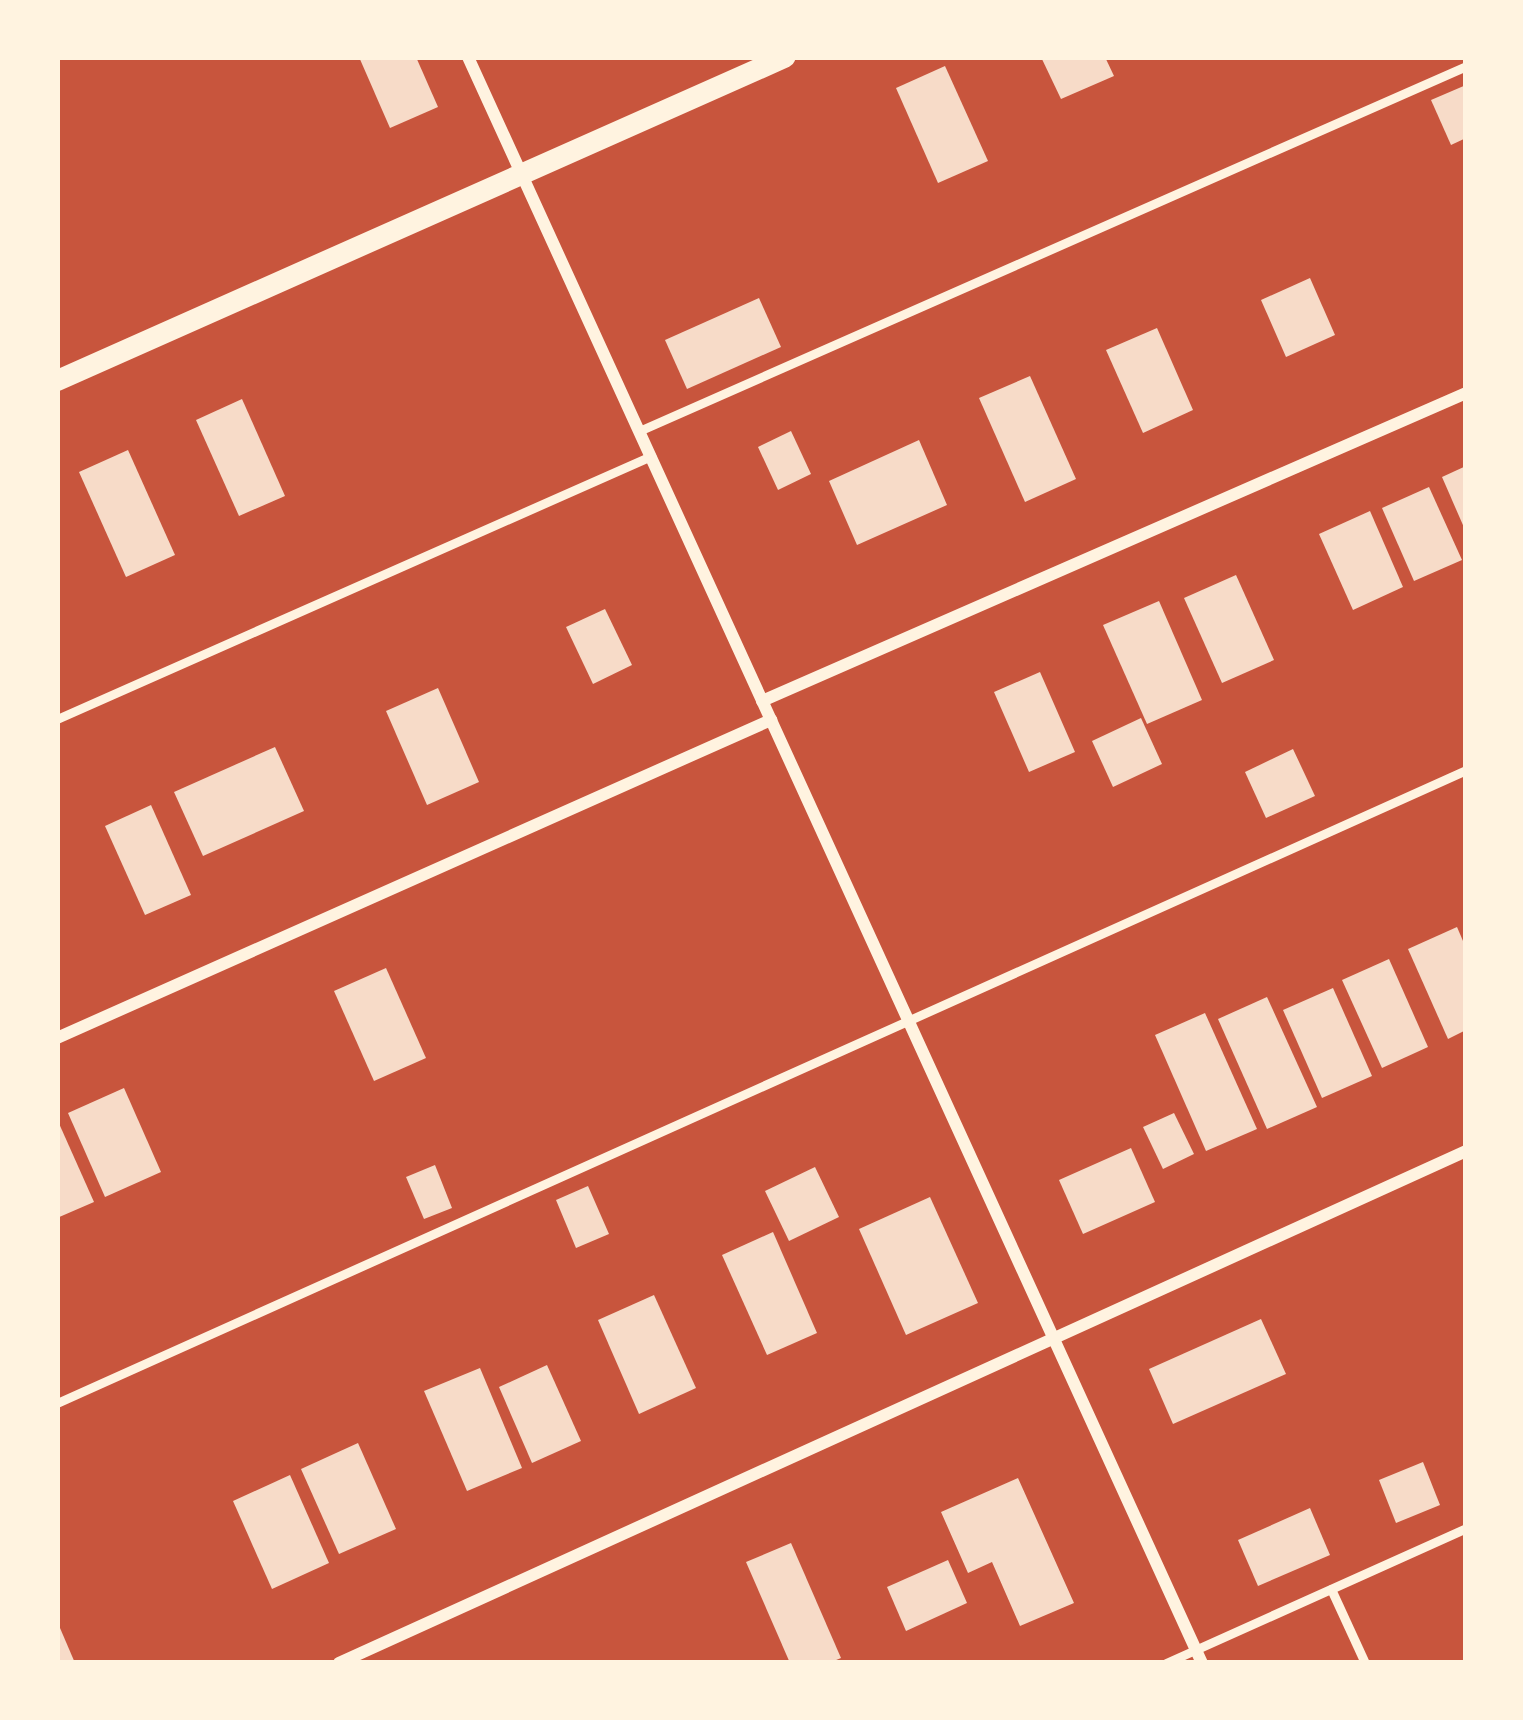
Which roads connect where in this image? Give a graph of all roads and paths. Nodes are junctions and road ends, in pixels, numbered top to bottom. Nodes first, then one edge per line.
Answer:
1 (468, 57) edge
2 (784, 57) edge
3 (1466, 66) edge
4 (522, 173) junction
5 (57, 380) edge
6 (1466, 393) edge
7 (639, 431) junction
8 (651, 456) junction
9 (762, 701) junction
10 (57, 719) edge
11 (771, 720) junction
12 (1466, 770) edge
13 (907, 1018) junction
14 (57, 1037) edge
15 (1466, 1151) edge
16 (1053, 1337) junction
17 (57, 1403) edge
18 (1466, 1528) edge
19 (1331, 1588) junction
20 (1199, 1656) edge
21 (339, 1663) edge
22 (1166, 1663) edge
23 (1365, 1663) edge

1 - 4 street
2 - 4 street
3 - 7 lane
4 - 5 street
4 - 7 street
6 - 9 street
7 - 8 street
8 - 9 street
8 - 10 lane
9 - 11 street
11 - 13 street
11 - 14 street
12 - 13 lane
13 - 16 street
13 - 17 lane
15 - 16 street
16 - 20 street
16 - 21 street
18 - 19 lane
19 - 20 lane
19 - 23 lane
20 - 22 lane

